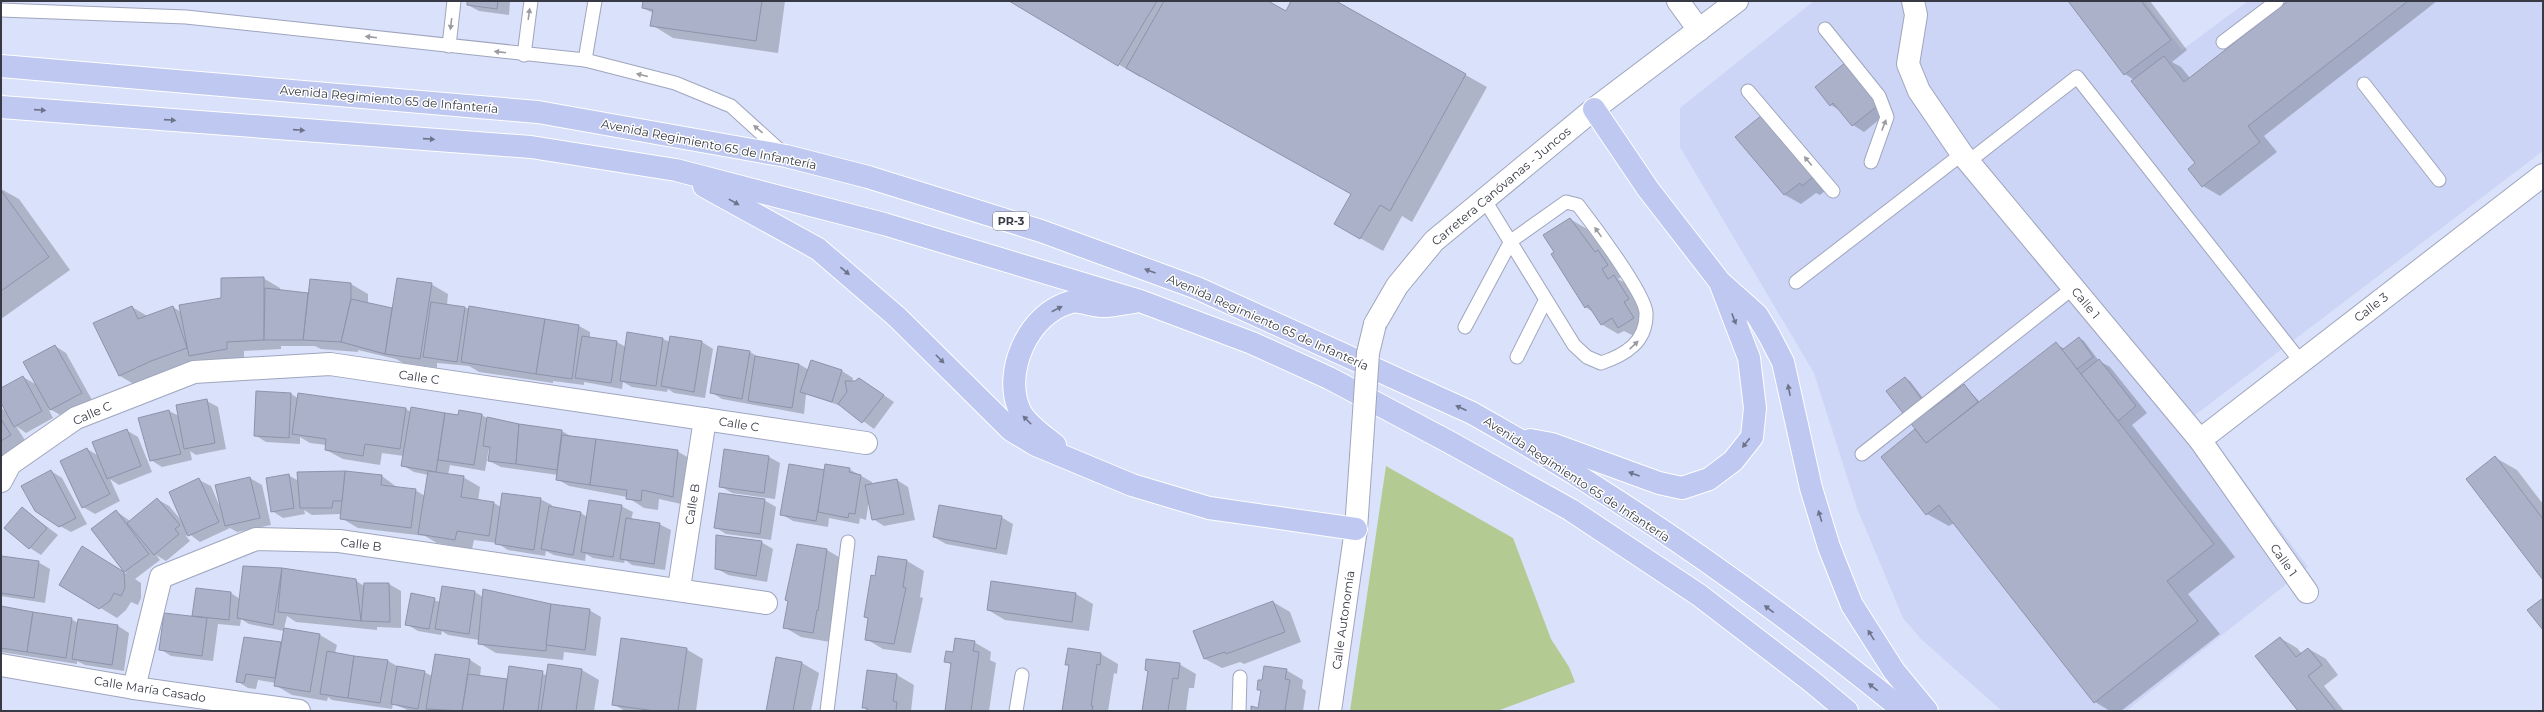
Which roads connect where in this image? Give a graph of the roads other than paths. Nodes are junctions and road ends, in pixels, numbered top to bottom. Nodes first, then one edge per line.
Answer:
1 (455, 1) edge
2 (531, 1) edge
3 (595, 1) edge
4 (1678, 1) edge
5 (1737, 1) edge
6 (1913, 1) edge
7 (2276, 1) edge
8 (1, 10) edge
9 (1825, 29) dead end
10 (1699, 30) junction
11 (2223, 42) dead end
12 (449, 46) junction
13 (524, 55) junction
14 (585, 60) junction
15 (1, 66) edge
16 (2364, 84) dead end
17 (1748, 91) dead end
18 (1, 107) edge
19 (1594, 109) junction
20 (786, 156) junction
21 (1965, 158) junction
22 (1870, 162) dead end
23 (676, 170) junction
24 (2543, 175) edge
25 (2439, 180) dead end
26 (1833, 191) dead end
27 (1484, 199) junction
28 (1511, 241) junction
29 (1720, 282) junction
30 (1796, 282) dead end
31 (2073, 288) junction
32 (1140, 301) junction
33 (1546, 301) junction
34 (1465, 327) dead end
35 (1517, 357) dead end
36 (2301, 362) junction
37 (705, 419) junction
38 (1515, 437) junction
39 (2200, 440) junction
40 (866, 443) dead end
41 (1862, 454) dead end
42 (1078, 464) junction
43 (1, 481) edge
44 (1356, 529) junction
45 (848, 542) dead end
46 (680, 588) junction
47 (2307, 592) dead end
48 (766, 603) dead end
49 (1, 665) edge
50 (1022, 675) dead end
51 (1240, 677) dead end
52 (134, 688) junction
53 (299, 711) edge
54 (827, 711) edge
55 (1016, 711) edge
56 (1239, 711) edge
57 (1330, 711) edge
58 (1847, 711) edge
59 (1904, 711) edge
60 (1928, 711) edge

1 -> 12 lane
13 -> 2 lane
3 - 14 lane
4 - 10 street
5 - 10 street, Carretera Canóvanas - Juncos
6 - 21 street, Calle 1
7 - 11 lane
12 -> 8 lane
22 -> 9 lane
10 - 19 street, Carretera Canóvanas - Juncos
13 -> 12 lane
13 - 14 lane
20 -> 14 lane
15 - 20 main road, Avenida Regimiento 65 de Infantería / PR-3
16 - 25 lane
26 -> 17 lane
18 -> 23 main road
19 - 27 street, Carretera Canóvanas - Juncos
19 - 29 main road
38 -> 20 main road, Avenida Regimiento 65 de Infantería / PR-3
21 - 30 lane
21 - 31 street, Calle 1
21 - 36 lane
23 - 32 main road
23 -> 42 main road
24 - 36 street, Calle 3
27 - 28 lane
27 - 44 street, Carretera Canóvanas - Juncos, bridge
28 - 33 lane
33 -> 28 lane
28 - 34 lane
29 -> 38 main road
60 -> 29 main road
31 - 39 street, Calle 1
31 - 41 lane
42 -> 32 main road
32 - 58 main road
33 - 35 lane
36 - 39 street, Calle 3
37 - 40 street, Calle C
37 - 43 street, Calle C
37 - 46 street, Calle B
59 -> 38 main road, Avenida Regimiento 65 de Infantería / PR-3
39 - 47 street, Calle 1
42 - 44 main road
44 - 57 street, Calle Autonomía
45 - 54 lane
46 - 48 street, Calle B
46 - 52 street, Calle B
49 - 52 street, Calle María Casado
50 - 55 lane
51 - 56 lane
52 - 53 street, Calle María Casado

